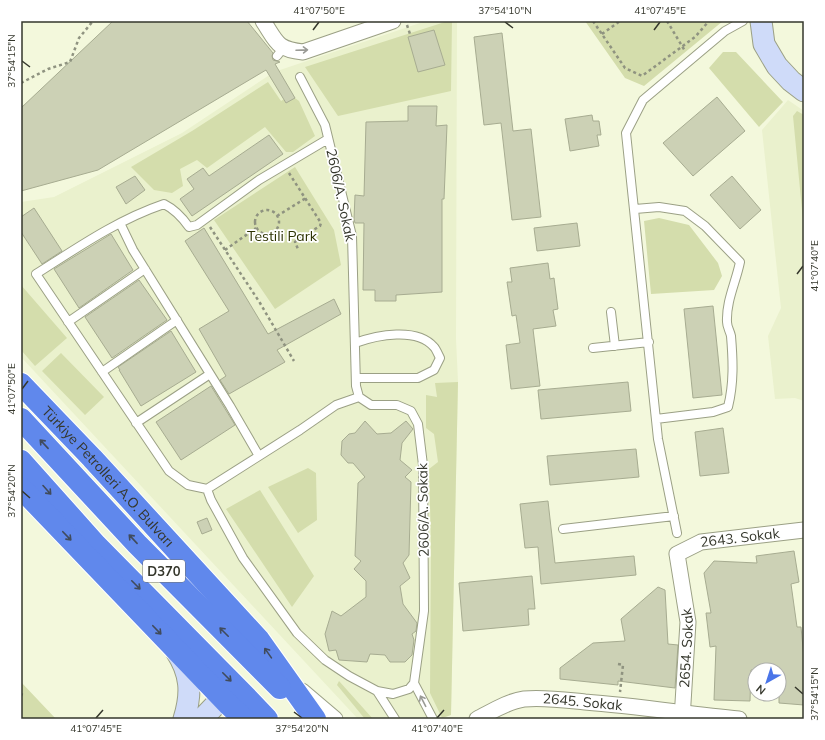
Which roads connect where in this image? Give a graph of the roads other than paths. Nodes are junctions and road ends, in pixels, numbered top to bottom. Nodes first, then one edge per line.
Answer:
1 (263, 21) edge
2 (393, 21) edge
3 (743, 21) edge
4 (761, 21) edge
5 (300, 77) dead end
6 (804, 91) edge
7 (328, 138) junction
8 (635, 209) junction
9 (120, 223) junction
10 (145, 269) junction
11 (611, 312) dead end
12 (176, 320) junction
13 (68, 322) junction
14 (649, 342) junction
15 (355, 343) junction
16 (615, 346) junction
17 (594, 348) dead end
18 (102, 372) junction
19 (210, 374) junction
20 (356, 378) junction
21 (21, 384) edge
22 (359, 397) junction
23 (656, 418) junction
24 (21, 419) edge
25 (136, 423) junction
26 (259, 456) junction
27 (21, 461) edge
28 (21, 488) edge
29 (207, 489) junction
30 (674, 516) junction
31 (563, 529) dead end
32 (804, 530) edge
33 (677, 533) dead end
34 (677, 554) joint
35 (172, 646) junction
36 (284, 675) junction
37 (414, 683) junction
38 (377, 691) junction
39 (222, 698) junction
40 (683, 716) edge
41 (184, 719) edge
42 (202, 719) edge
43 (244, 719) edge
44 (267, 719) edge
45 (311, 719) edge
46 (315, 719) edge
47 (335, 719) edge
48 (395, 719) edge
49 (433, 719) edge
50 (477, 719) edge
51 (739, 719) edge

1 -> 2 street
3 - 8 lane
4 - 6 street
5 - 7 lane, 2606/A. Sokak
7 - 9 lane
7 - 15 lane, 2606/A. Sokak
8 - 14 lane
8 - 23 lane
9 - 10 lane
9 - 13 lane
10 - 12 lane
10 - 13 lane
11 - 16 lane
12 - 18 lane
12 - 19 lane
13 - 18 lane
14 - 16 lane
14 - 23 lane
15 - 20 lane, 2606/A. Sokak
15 - 20 lane
16 - 17 lane
18 - 25 lane
19 - 25 lane
19 - 26 lane
20 - 22 lane, 2606/A. Sokak
36 -> 21 highway, Türkiye Petrolleri A.O. Bulvarı
22 - 26 lane
22 - 37 lane, 2606/A. Sokak
23 - 30 lane
45 -> 24 highway, Türkiye Petrolleri A.O. Bulvarı / D370
25 - 29 lane
26 - 29 lane
27 -> 44 highway, D370
28 -> 35 highway
29 - 38 lane
30 - 31 lane
30 - 33 lane
32 - 34 street, 2643. Sokak
34 - 40 street, 2654. Sokak
35 - 39 highway
35 - 41 street
36 - 46 highway, Türkiye Petrolleri A.O. Bulvarı
36 - 47 street
37 - 38 lane
49 -> 37 lane
38 - 48 lane
39 - 42 street
39 - 43 highway
40 - 50 street, 2645. Sokak
40 - 51 street, 2645. Sokak

